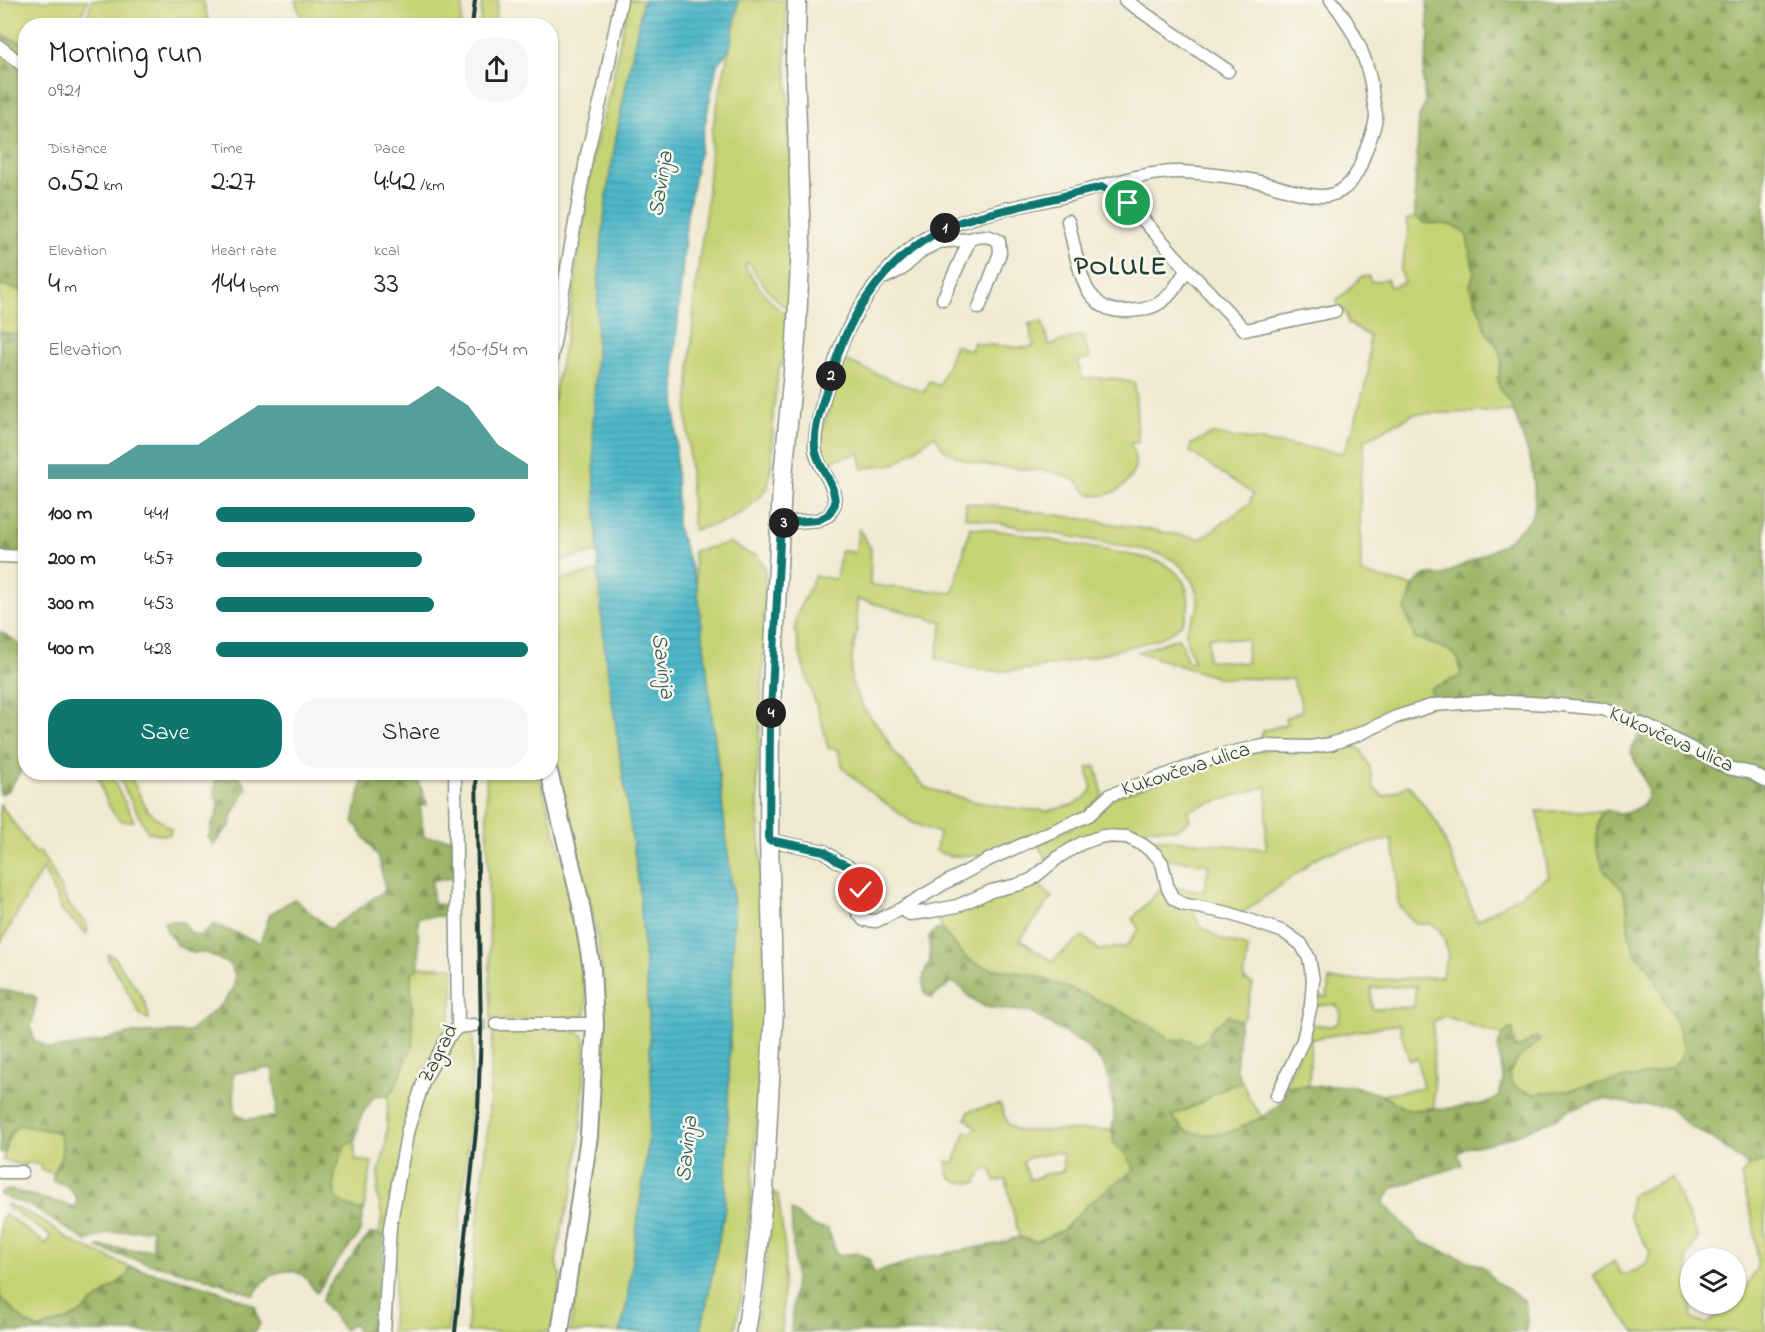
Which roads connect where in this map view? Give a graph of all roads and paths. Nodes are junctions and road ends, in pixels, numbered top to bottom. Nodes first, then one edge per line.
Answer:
1 (621, 0) edge
2 (797, 0) edge
3 (1125, 0) edge
4 (1330, 0) edge
5 (0, 47) edge
6 (18, 62) edge
7 (1228, 71) dead end
8 (1103, 187) junction
9 (1068, 221) dead end
10 (970, 239) junction
11 (1187, 269) junction
12 (879, 280) junction
13 (943, 299) dead end
14 (979, 308) dead end
15 (1335, 311) dead end
16 (558, 320) edge
17 (781, 523) junction
18 (0, 556) edge
19 (18, 556) edge
20 (455, 780) edge
21 (551, 780) edge
22 (1765, 781) edge
23 (769, 840) junction
24 (901, 909) junction
25 (496, 1024) tunnel mouth
26 (595, 1024) junction
27 (474, 1025) tunnel mouth
28 (458, 1027) junction
29 (1277, 1096) dead end
30 (0, 1172) edge
31 (22, 1172) dead end
32 (384, 1332) edge
33 (560, 1332) edge
34 (746, 1332) edge

1 - 16 street
2 - 17 main road
3 - 7 street
4 - 8 street
5 - 6 street
8 - 11 street
8 - 12 street
9 - 11 street
10 - 12 street
10 - 13 street
10 - 14 street
11 - 15 street
12 - 17 street
17 - 23 main road
18 - 19 street
20 - 28 street, Zagrad
21 - 26 street
22 - 24 street, Kukovčeva ulica
23 - 24 street, Kukovčeva ulica
23 - 34 main road
24 - 29 street, Kukovčeva ulica
25 - 26 street
26 - 33 street
27 - 28 street
28 - 32 street, Zagrad
30 - 31 street

